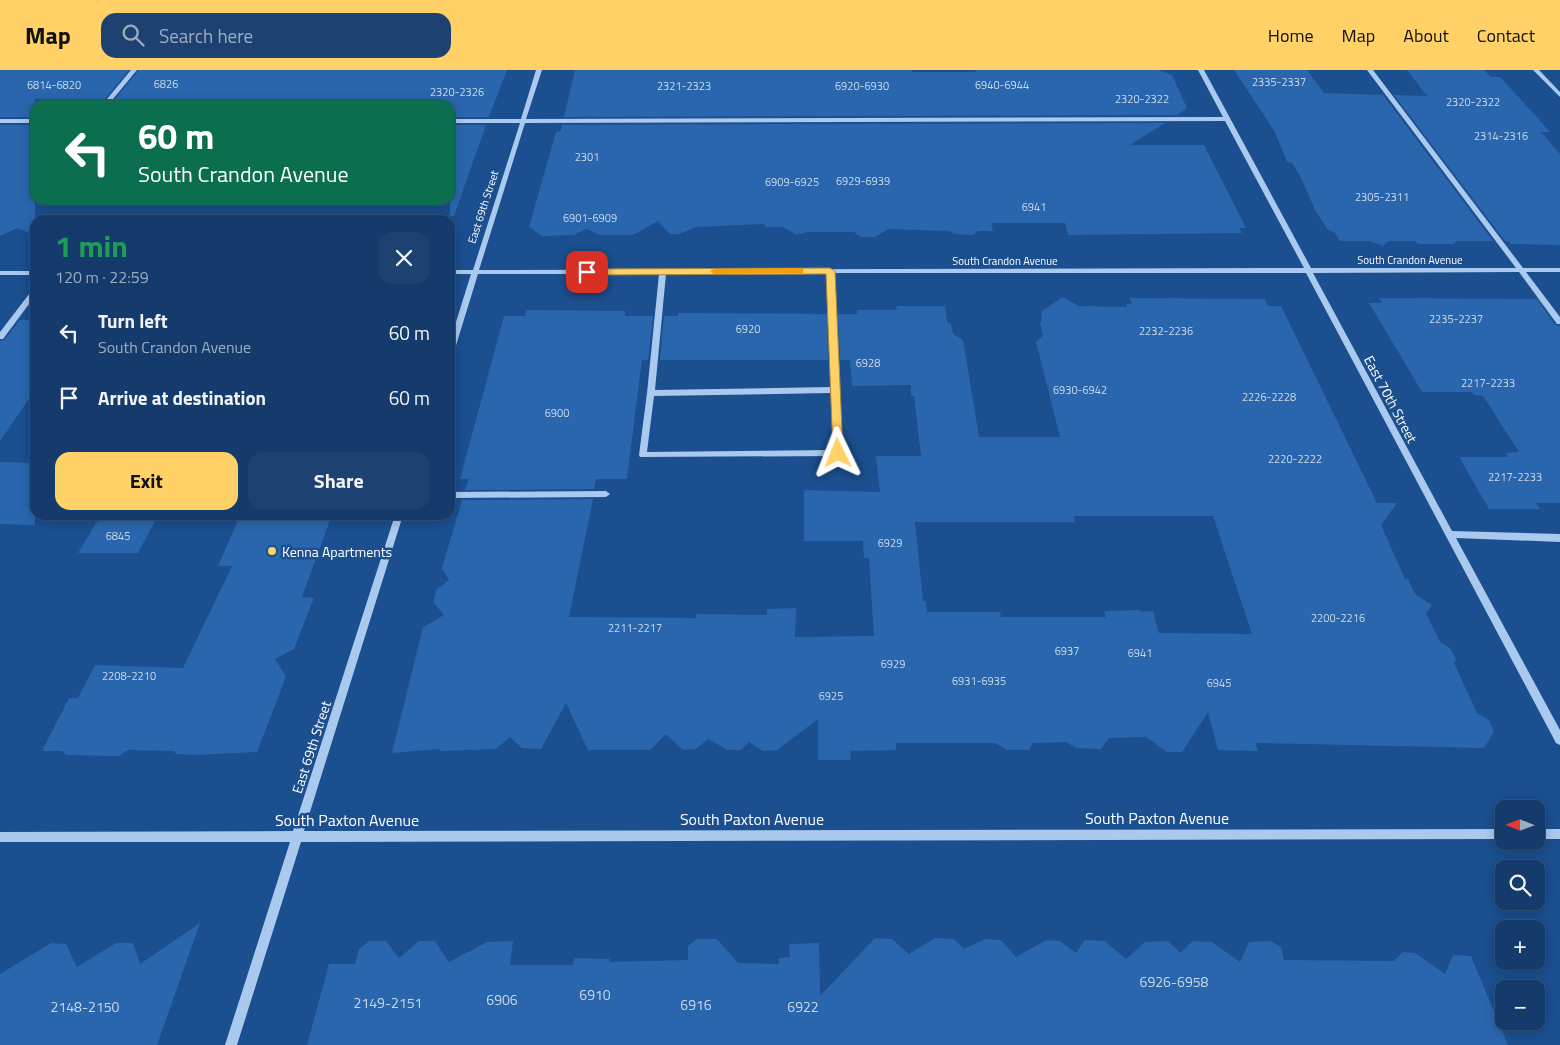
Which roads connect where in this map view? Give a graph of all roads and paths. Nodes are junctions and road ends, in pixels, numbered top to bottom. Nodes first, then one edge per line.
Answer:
1 (134, 70) edge
2 (539, 70) edge
3 (1201, 70) edge
4 (1370, 70) edge
5 (1536, 70) edge
6 (1560, 95) edge
7 (109, 100) edge
8 (1227, 119) junction
9 (0, 121) edge
10 (30, 121) edge
11 (455, 121) edge
12 (523, 121) junction
13 (1308, 270) junction
14 (1520, 270) junction
15 (1560, 270) edge
16 (830, 271) junction
17 (455, 272) edge
18 (475, 272) junction
19 (663, 272) junction
20 (0, 273) edge
21 (30, 273) edge
22 (30, 297) edge
23 (1560, 322) edge
24 (0, 336) edge
25 (455, 336) edge
26 (835, 390) junction
27 (651, 393) junction
28 (606, 494) dead end
29 (455, 495) edge
30 (396, 520) edge
31 (1449, 534) junction
32 (1560, 538) edge
33 (1560, 740) edge
34 (1495, 834) edge
35 (1545, 834) edge
36 (1560, 834) edge
37 (297, 836) junction
38 (0, 837) edge
39 (231, 1045) edge

1 - 7 street
2 - 12 street, East 69th Street
3 - 8 street, East 70th Street
4 - 14 street
5 - 6 street
8 - 12 street
8 - 13 street, East 70th Street
9 - 10 street
11 - 12 street
12 - 18 street, East 69th Street
13 - 14 street, South Crandon Avenue
13 - 16 street, South Crandon Avenue
13 - 31 street, East 70th Street
14 - 15 street, South Crandon Avenue
14 - 23 street
16 - 19 street, South Crandon Avenue
16 - 26 street
17 - 18 street, South Crandon Avenue
18 - 19 street, South Crandon Avenue
18 - 25 street, East 69th Street
19 - 27 street
20 - 21 street
22 - 24 street
26 - 27 street
26 - 27 street
28 - 29 street
30 - 37 street, East 69th Street
31 - 32 street
31 - 33 street, East 70th Street
34 - 37 street, South Paxton Avenue
35 - 36 street
37 - 38 street, South Paxton Avenue
37 - 39 street, East 69th Street

